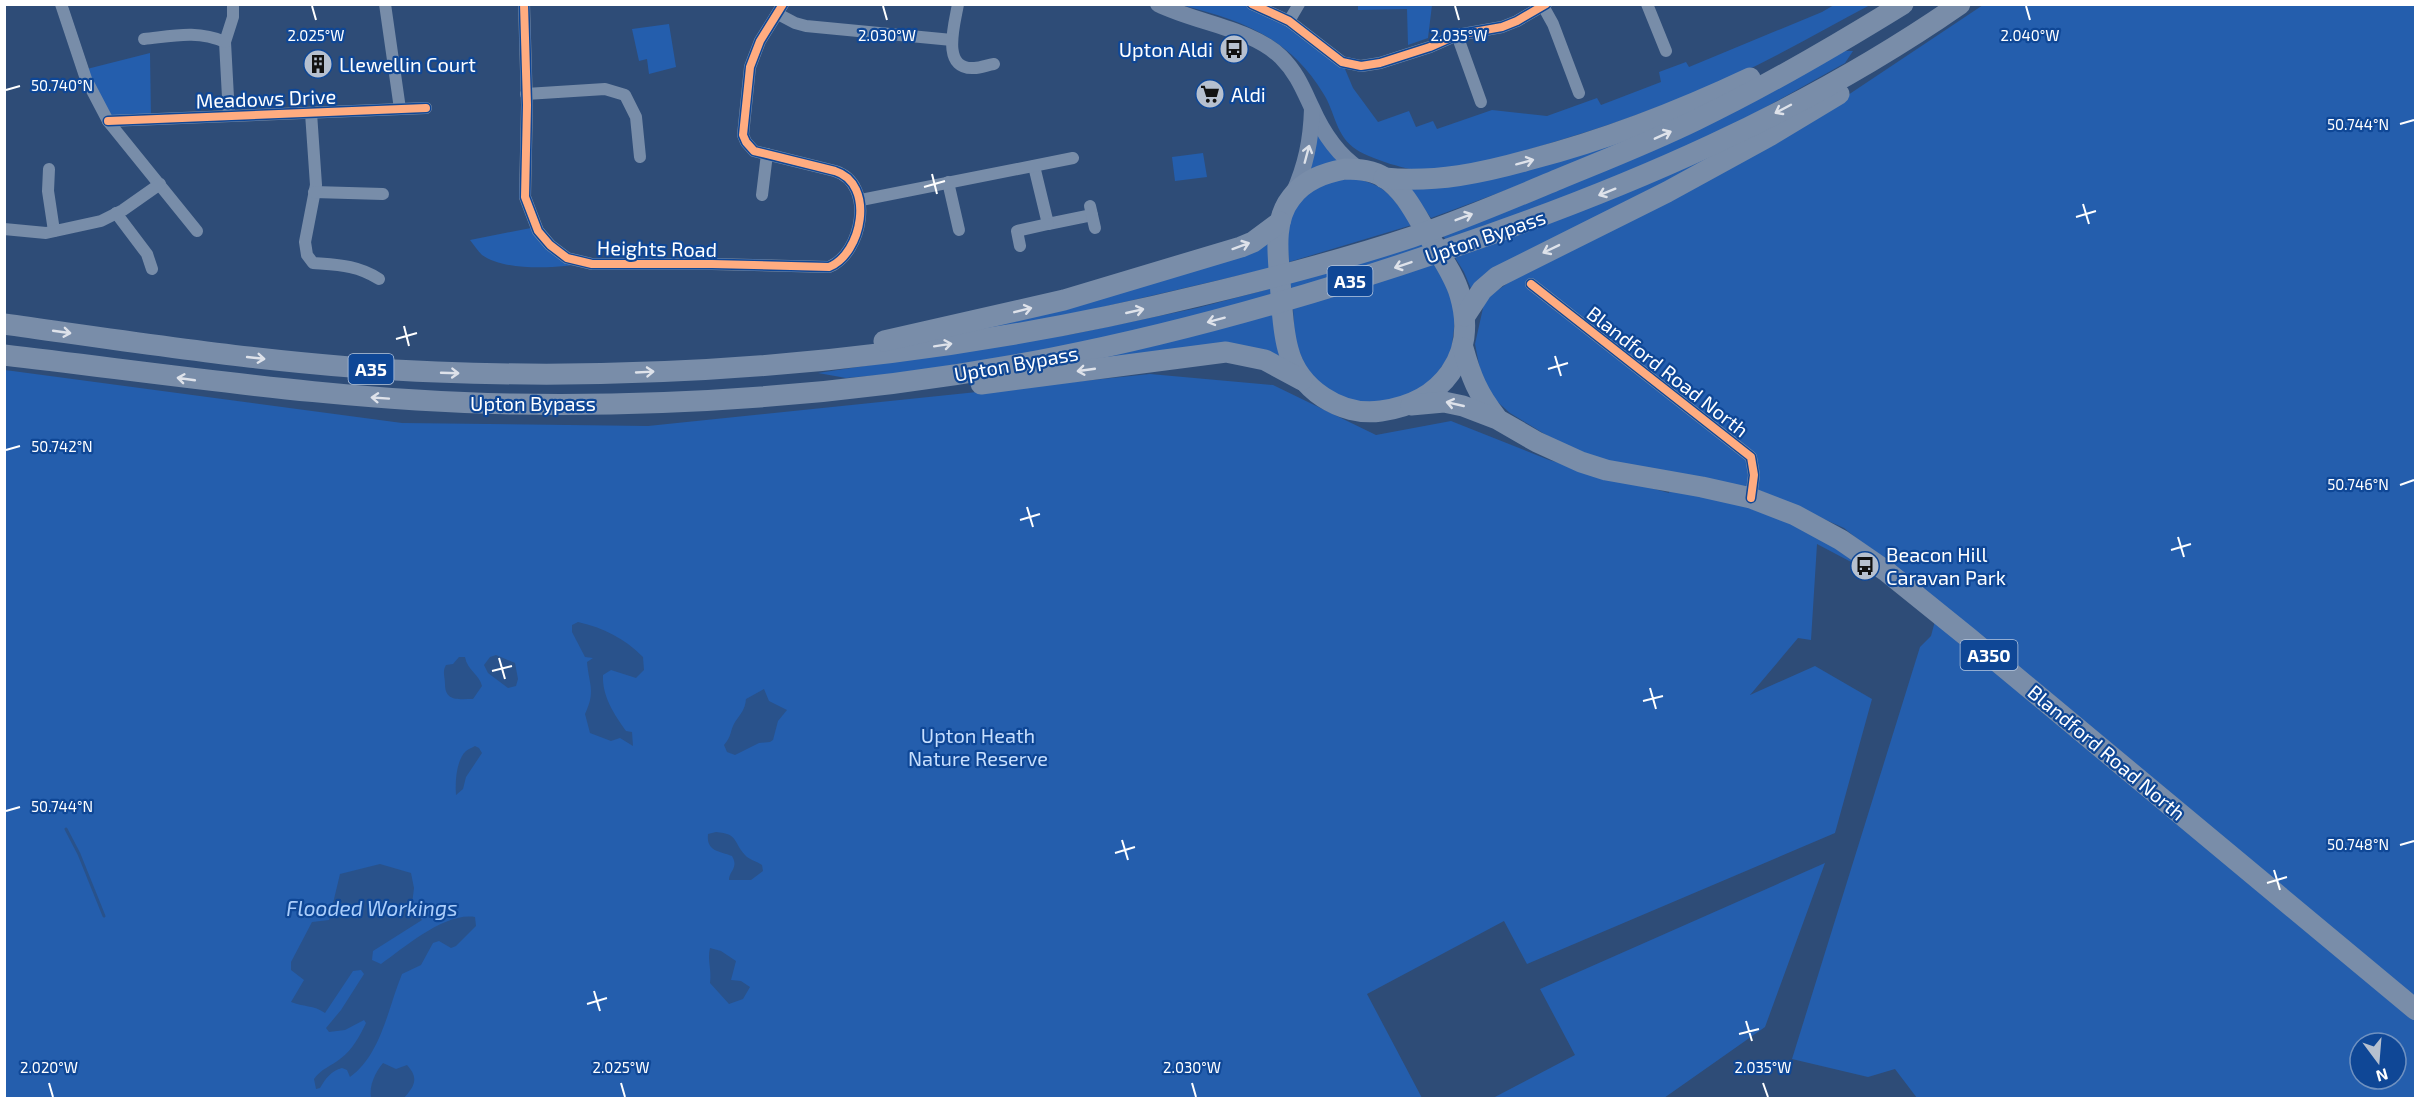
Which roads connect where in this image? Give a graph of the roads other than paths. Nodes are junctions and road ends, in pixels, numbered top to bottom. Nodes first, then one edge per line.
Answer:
1 (61, 4) edge
2 (233, 4) edge
3 (385, 4) edge
4 (524, 4) edge
5 (958, 4) edge
6 (1158, 4) edge
7 (1252, 4) edge
8 (1299, 4) edge
9 (1647, 4) edge
10 (1893, 4) edge
11 (1903, 4) edge
12 (1960, 4) edge
13 (1544, 5) edge
14 (781, 9) edge
15 (1943, 16) junction
16 (1289, 21) junction
17 (1457, 35) junction
18 (144, 39) dead end
19 (952, 40) junction
20 (225, 42) junction
21 (1666, 51) dead end
22 (994, 64) dead end
23 (1579, 93) dead end
24 (526, 94) junction
25 (1481, 102) dead end
26 (426, 108) dead end
27 (399, 109) junction
28 (1312, 109) junction
29 (311, 113) junction
30 (229, 116) junction
31 (108, 121) junction
32 (767, 154) junction
33 (640, 157) dead end
34 (1073, 158) dead end
35 (1034, 166) junction
36 (49, 169) dead end
37 (1359, 170) junction
38 (1384, 178) junction
39 (948, 182) junction
40 (160, 184) junction
41 (315, 189) junction
42 (383, 194) dead end
43 (762, 195) dead end
44 (1291, 197) junction
45 (861, 200) junction
46 (116, 213) junction
47 (1280, 222) junction
48 (1048, 224) junction
49 (1095, 228) dead end
50 (4, 229) edge
51 (959, 230) dead end
52 (54, 231) junction
53 (197, 231) dead end
54 (1020, 246) dead end
55 (152, 269) dead end
56 (379, 279) dead end
57 (1531, 284) dead end
58 (1465, 316) junction
59 (4, 324) edge
60 (1463, 348) junction
61 (4, 355) edge
62 (739, 368) junction
63 (1305, 382) junction
64 (712, 399) junction
65 (1411, 405) junction
66 (1497, 419) junction
67 (1751, 498) junction
68 (2415, 1010) edge

1 - 31 street
2 - 20 street
3 - 27 street
4 - 24 street, Heights Road
5 - 19 street
6 - 28 main road
7 - 16 street
8 - 16 street
9 - 21 street
38 -> 10 highway
62 -> 11 highway, Upton Bypass / A35
12 - 15 highway, Upton Bypass / A35
13 - 17 street
13 - 23 street
14 - 19 street
14 - 32 street
15 -> 58 highway, A35
15 -> 64 highway, Upton Bypass / A35
16 - 17 street
17 - 25 street
18 - 20 street
19 - 22 street
20 - 30 street
24 - 33 street
24 - 45 street, Heights Road
26 - 27 street, Meadows Drive
27 - 29 street, Meadows Drive
28 - 37 main road
44 -> 28 main road
29 - 30 street, Meadows Drive
29 - 41 street
30 - 31 street, Meadows Drive
31 - 40 street
32 - 43 street
32 - 45 street
34 - 35 street
35 - 39 street
35 - 48 street
36 - 52 street
37 - 38 highway
37 - 44 highway
38 - 58 highway
39 - 45 street
39 - 51 street
40 - 46 street
40 - 53 street
41 - 42 street
41 - 56 street
44 - 47 highway
46 - 52 street
46 - 55 street
62 -> 47 highway, A35
47 - 63 highway
48 - 49 street
48 - 54 street
50 - 52 street
57 - 67 street, Blandford Road North
58 - 60 highway
59 -> 62 highway, Upton Bypass / A35
60 - 65 highway
60 - 66 highway, Blandford Road North / A350
64 -> 61 highway, Upton Bypass / A35
63 -> 64 highway, A35
63 - 65 highway, Blandford Road North
66 -> 65 highway, Blandford Road North / A350
66 - 67 highway, Blandford Road North / A350
67 - 68 highway, Blandford Road North / A350

